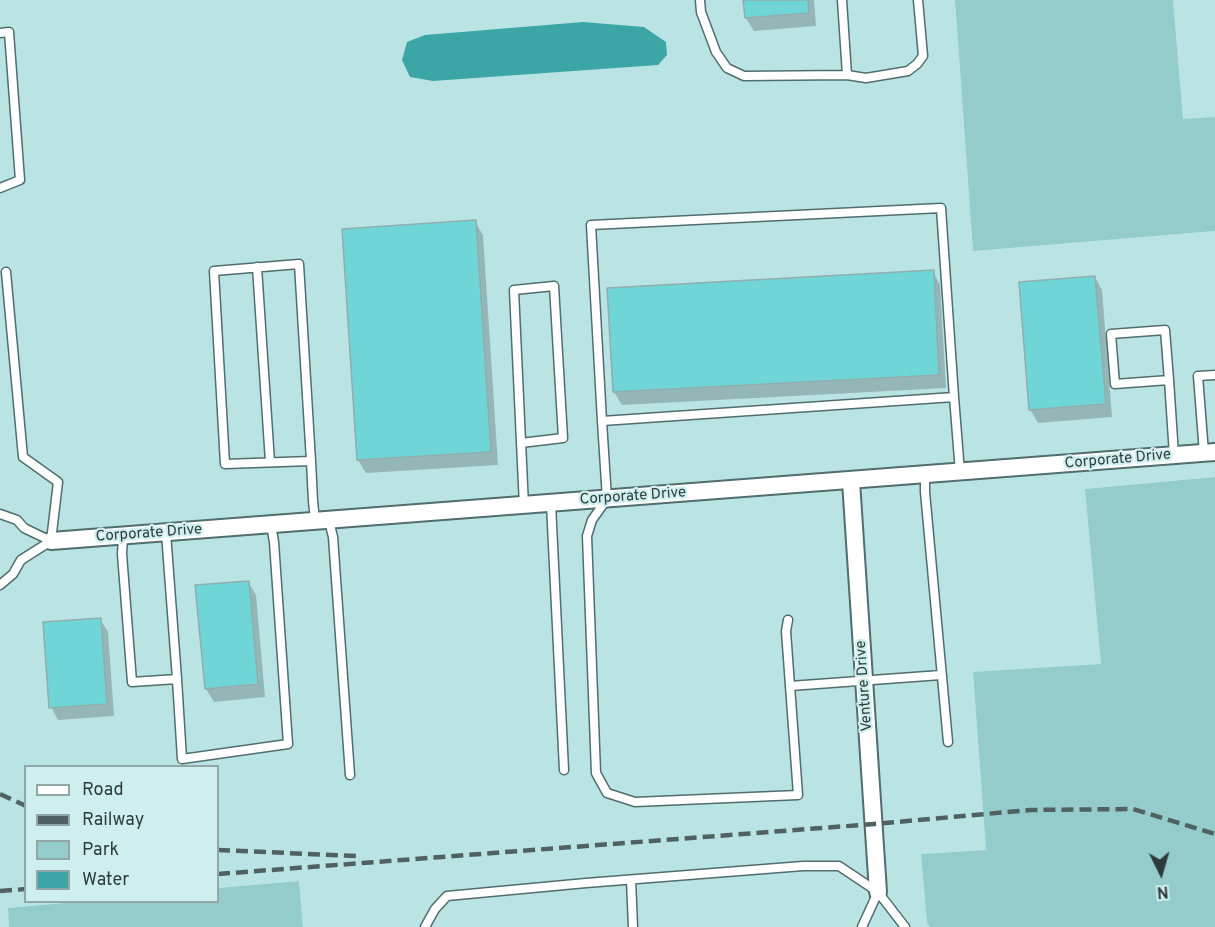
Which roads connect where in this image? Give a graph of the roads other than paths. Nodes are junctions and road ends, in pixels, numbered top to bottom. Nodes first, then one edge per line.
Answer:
1 (700, 0) edge
2 (842, 0) edge
3 (918, 0) edge
4 (0, 33) edge
5 (847, 75) junction
6 (0, 188) edge
7 (257, 267) junction
8 (6, 272) dead end
9 (1215, 375) edge
10 (1169, 380) junction
11 (954, 397) junction
12 (602, 420) junction
13 (521, 443) junction
14 (1210, 453) edge
15 (1174, 455) junction
16 (311, 461) junction
17 (270, 462) junction
18 (960, 472) junction
19 (925, 475) junction
20 (851, 481) junction
21 (607, 499) junction
22 (551, 504) junction
23 (525, 506) junction
24 (0, 514) edge
25 (322, 521) junction
26 (271, 525) junction
27 (166, 533) junction
28 (123, 536) junction
29 (51, 542) junction
30 (0, 585) edge
31 (788, 620) dead end
32 (941, 675) junction
33 (177, 679) junction
34 (864, 680) junction
35 (790, 686) junction
36 (948, 742) dead end
37 (564, 770) dead end
38 (350, 776) dead end
39 (631, 880) junction
40 (878, 892) junction
41 (425, 927) edge
42 (633, 927) edge
43 (862, 927) edge
44 (905, 927) edge

1 - 5 lane
2 - 5 lane
3 - 5 lane
4 - 6 lane
7 - 16 lane
7 - 17 lane
7 - 17 lane
8 - 29 lane
9 - 14 lane
10 - 10 lane
10 - 15 lane
11 - 12 lane
11 - 12 lane
11 - 18 lane
12 - 21 lane
13 - 13 lane
13 - 23 lane
14 - 15 street, Corporate Drive
15 - 18 street, Corporate Drive
16 - 17 lane
16 - 25 lane
18 - 19 street, Corporate Drive
19 - 20 street, Corporate Drive
19 - 32 lane
20 - 21 street, Corporate Drive
20 - 34 street, Venture Drive
21 - 22 street, Corporate Drive
21 - 35 lane
22 - 23 street, Corporate Drive
22 - 37 lane
23 - 25 street, Corporate Drive
24 - 29 lane
25 - 26 street, Corporate Drive
25 - 38 lane
26 - 27 street, Corporate Drive
26 - 33 lane
27 - 28 street, Corporate Drive
27 - 33 lane
28 - 29 street, Corporate Drive
28 - 33 lane
29 - 30 lane
31 - 35 lane
32 - 34 lane
32 - 36 lane
34 - 35 lane
34 - 40 street, Venture Drive
39 - 40 lane
39 - 41 lane
39 - 42 lane
40 - 43 lane
40 - 44 lane

